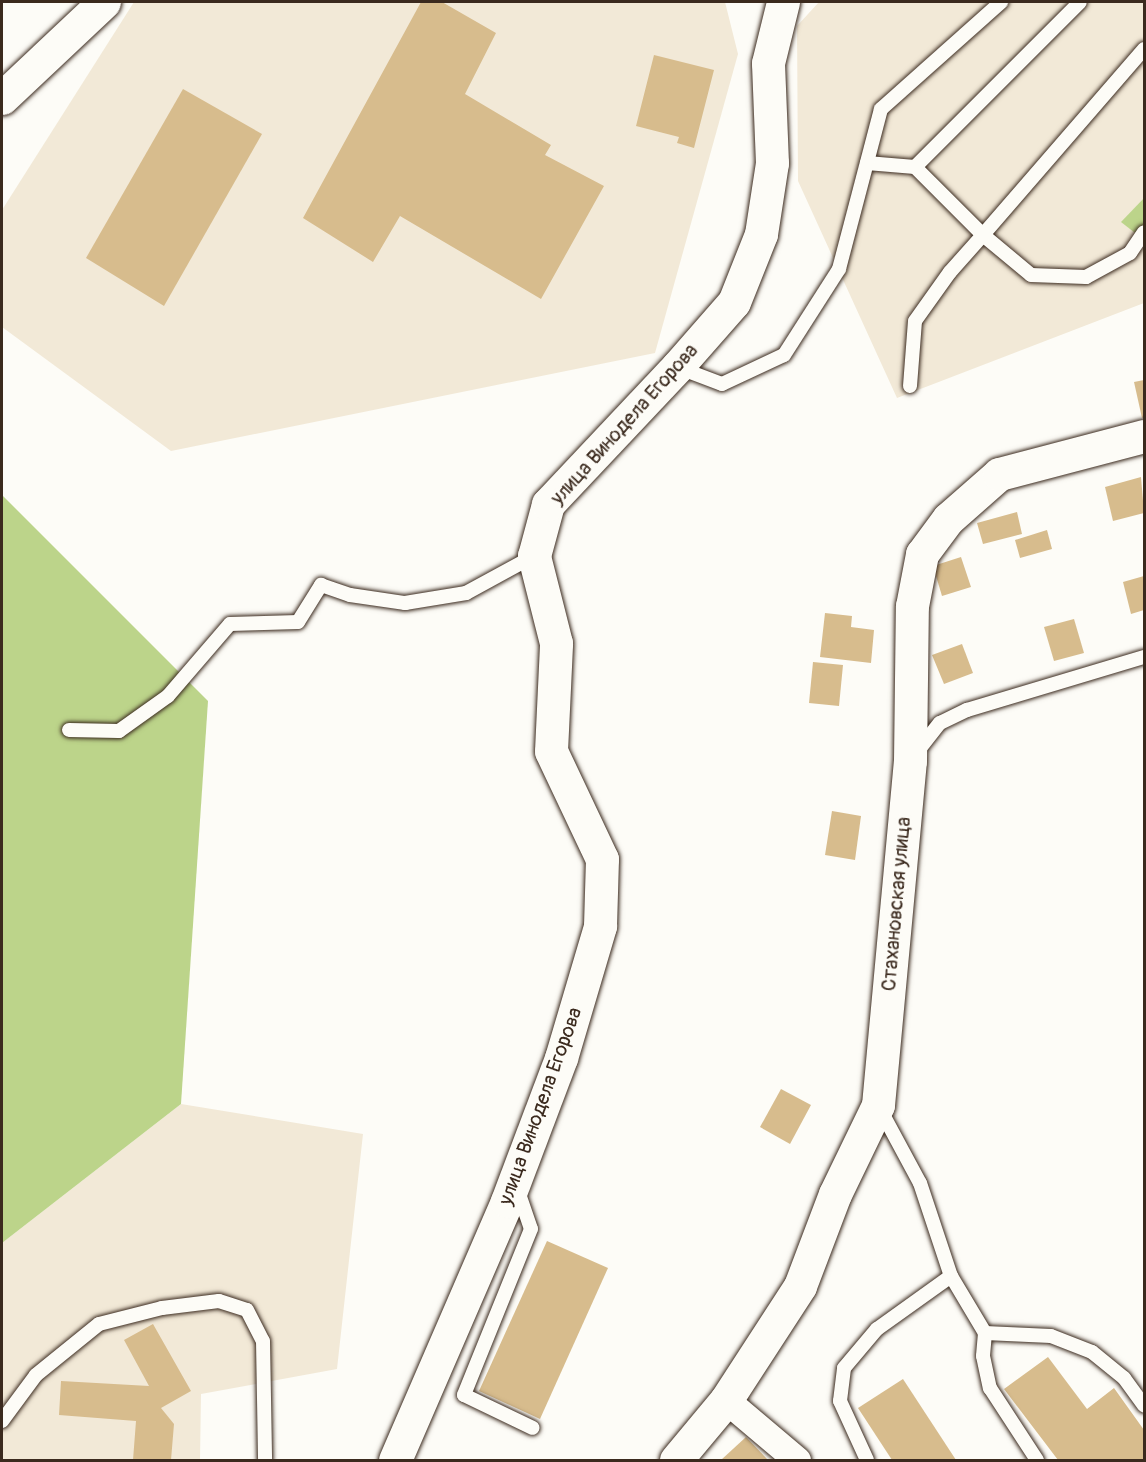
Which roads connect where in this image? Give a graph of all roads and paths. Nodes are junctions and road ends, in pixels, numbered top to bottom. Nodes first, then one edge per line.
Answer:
1 (104, 2) edge
2 (783, 2) edge
3 (1001, 2) edge
4 (1080, 2) edge
5 (1144, 49) edge
6 (2, 98) edge
7 (867, 164) junction
8 (915, 167) junction
9 (1144, 232) edge
10 (983, 235) junction
11 (677, 367) junction
12 (910, 386) dead end
13 (1144, 436) edge
14 (534, 556) junction
15 (1144, 657) edge
16 (69, 730) dead end
17 (910, 761) junction
18 (878, 1106) junction
19 (514, 1180) junction
20 (951, 1276) junction
21 (985, 1333) junction
22 (726, 1400) junction
23 (1144, 1406) edge
24 (2, 1421) edge
25 (533, 1428) dead end
26 (265, 1461) edge
27 (395, 1461) edge
28 (676, 1461) edge
29 (796, 1461) edge
30 (867, 1461) edge
31 (1037, 1461) edge

1 - 6 main road
2 - 11 main road, улица Винодела Егорова
3 - 7 lane
4 - 8 lane
5 - 10 lane
7 - 8 lane
7 - 11 lane
8 - 10 lane
9 - 10 lane
10 - 12 lane
11 - 14 main road, улица Винодела Егорова
13 - 17 main road, Стахановская улица
14 - 16 lane
14 - 19 main road, улица Винодела Егорова
15 - 17 lane
17 - 18 main road, Стахановская улица
18 - 20 lane
18 - 22 main road, Стахановская улица
19 - 25 lane
19 - 27 main road, улица Винодела Егорова
20 - 21 lane
20 - 30 lane
21 - 23 lane
21 - 31 lane
22 - 28 main road, Стахановская улица
22 - 29 street
24 - 26 lane

